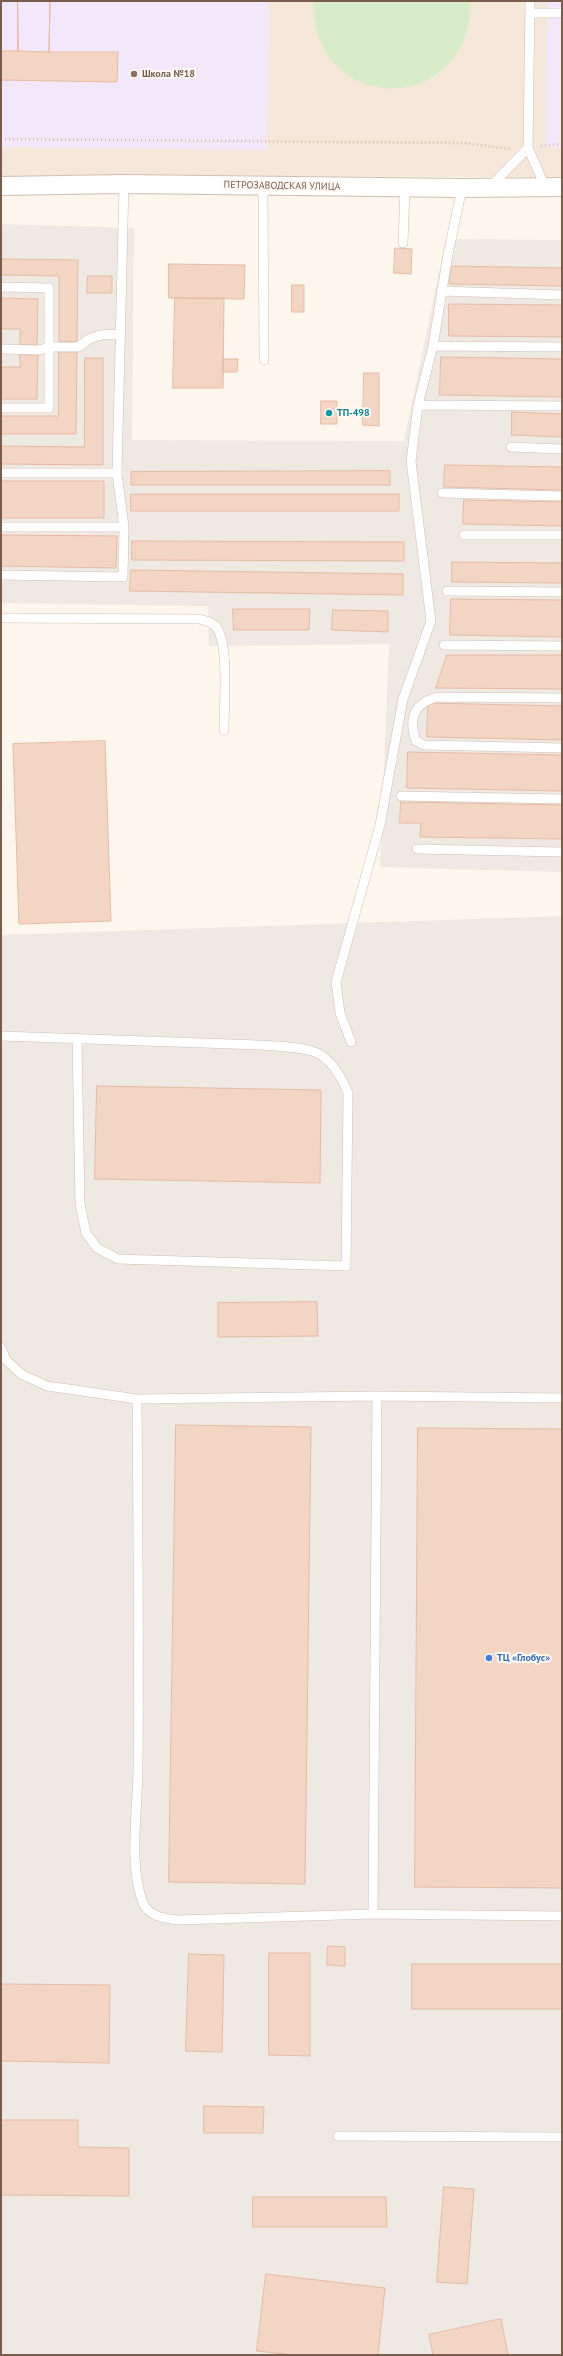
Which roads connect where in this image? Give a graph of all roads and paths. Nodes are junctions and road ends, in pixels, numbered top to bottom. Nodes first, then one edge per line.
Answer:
1 (530, 1) edge
2 (530, 13) junction
3 (562, 13) edge
4 (1, 139) edge
5 (562, 144) edge
6 (528, 148) junction
7 (124, 184) junction
8 (1, 186) edge
9 (263, 186) junction
10 (554, 187) edge
11 (405, 188) junction
12 (462, 188) junction
13 (488, 188) junction
14 (403, 244) dead end
15 (1, 287) edge
16 (441, 291) junction
17 (562, 295) edge
18 (119, 334) junction
19 (433, 346) junction
20 (49, 347) junction
21 (562, 347) edge
22 (1, 349) edge
23 (264, 360) dead end
24 (418, 405) junction
25 (562, 406) edge
26 (1, 408) edge
27 (511, 447) dead end
28 (562, 449) edge
29 (1, 473) edge
30 (117, 473) junction
31 (442, 494) dead end
32 (562, 496) edge
33 (1, 527) edge
34 (124, 527) junction
35 (464, 535) dead end
36 (562, 535) edge
37 (1, 575) edge
38 (447, 591) dead end
39 (562, 592) edge
40 (1, 618) edge
41 (444, 645) dead end
42 (562, 646) edge
43 (562, 698) edge
44 (224, 730) dead end
45 (562, 748) edge
46 (401, 796) dead end
47 (562, 799) edge
48 (417, 848) dead end
49 (562, 852) edge
50 (1, 1036) edge
51 (77, 1038) junction
52 (351, 1042) dead end
53 (1, 1348) edge
54 (377, 1396) junction
55 (562, 1398) edge
56 (137, 1399) junction
57 (373, 1914) junction
58 (562, 1916) edge
59 (338, 2136) dead end
60 (562, 2136) edge

1 - 2 lane
2 - 3 lane
2 - 6 lane
4 - 6 path
5 - 6 path
6 - 10 lane
6 - 13 lane
7 - 8 street, ПЕТРОЗАВОДСКАЯ УЛИЦА
7 - 9 street, ПЕТРОЗАВОДСКАЯ УЛИЦА
7 - 18 lane
9 - 11 street, ПЕТРОЗАВОДСКАЯ УЛИЦА
9 - 23 lane
10 - 13 street, ПЕТРОЗАВОДСКАЯ УЛИЦА
11 - 12 street, ПЕТРОЗАВОДСКАЯ УЛИЦА
11 - 14 lane
12 - 13 street, ПЕТРОЗАВОДСКАЯ УЛИЦА
12 - 16 lane
15 - 20 lane
16 - 17 lane
16 - 19 lane
18 - 20 lane
18 - 30 lane
19 - 21 lane
19 - 24 lane
20 - 22 lane
20 - 26 lane
24 - 25 lane
24 - 52 lane
27 - 28 lane
29 - 30 lane
30 - 34 lane
31 - 32 lane
33 - 34 lane
34 - 37 lane
35 - 36 lane
38 - 39 lane
40 - 44 lane
41 - 42 lane
43 - 45 lane
46 - 47 lane
48 - 49 lane
50 - 51 lane
51 - 51 lane
53 - 56 lane
54 - 55 lane
54 - 56 lane
54 - 57 lane
56 - 57 lane
57 - 58 lane
59 - 60 lane

